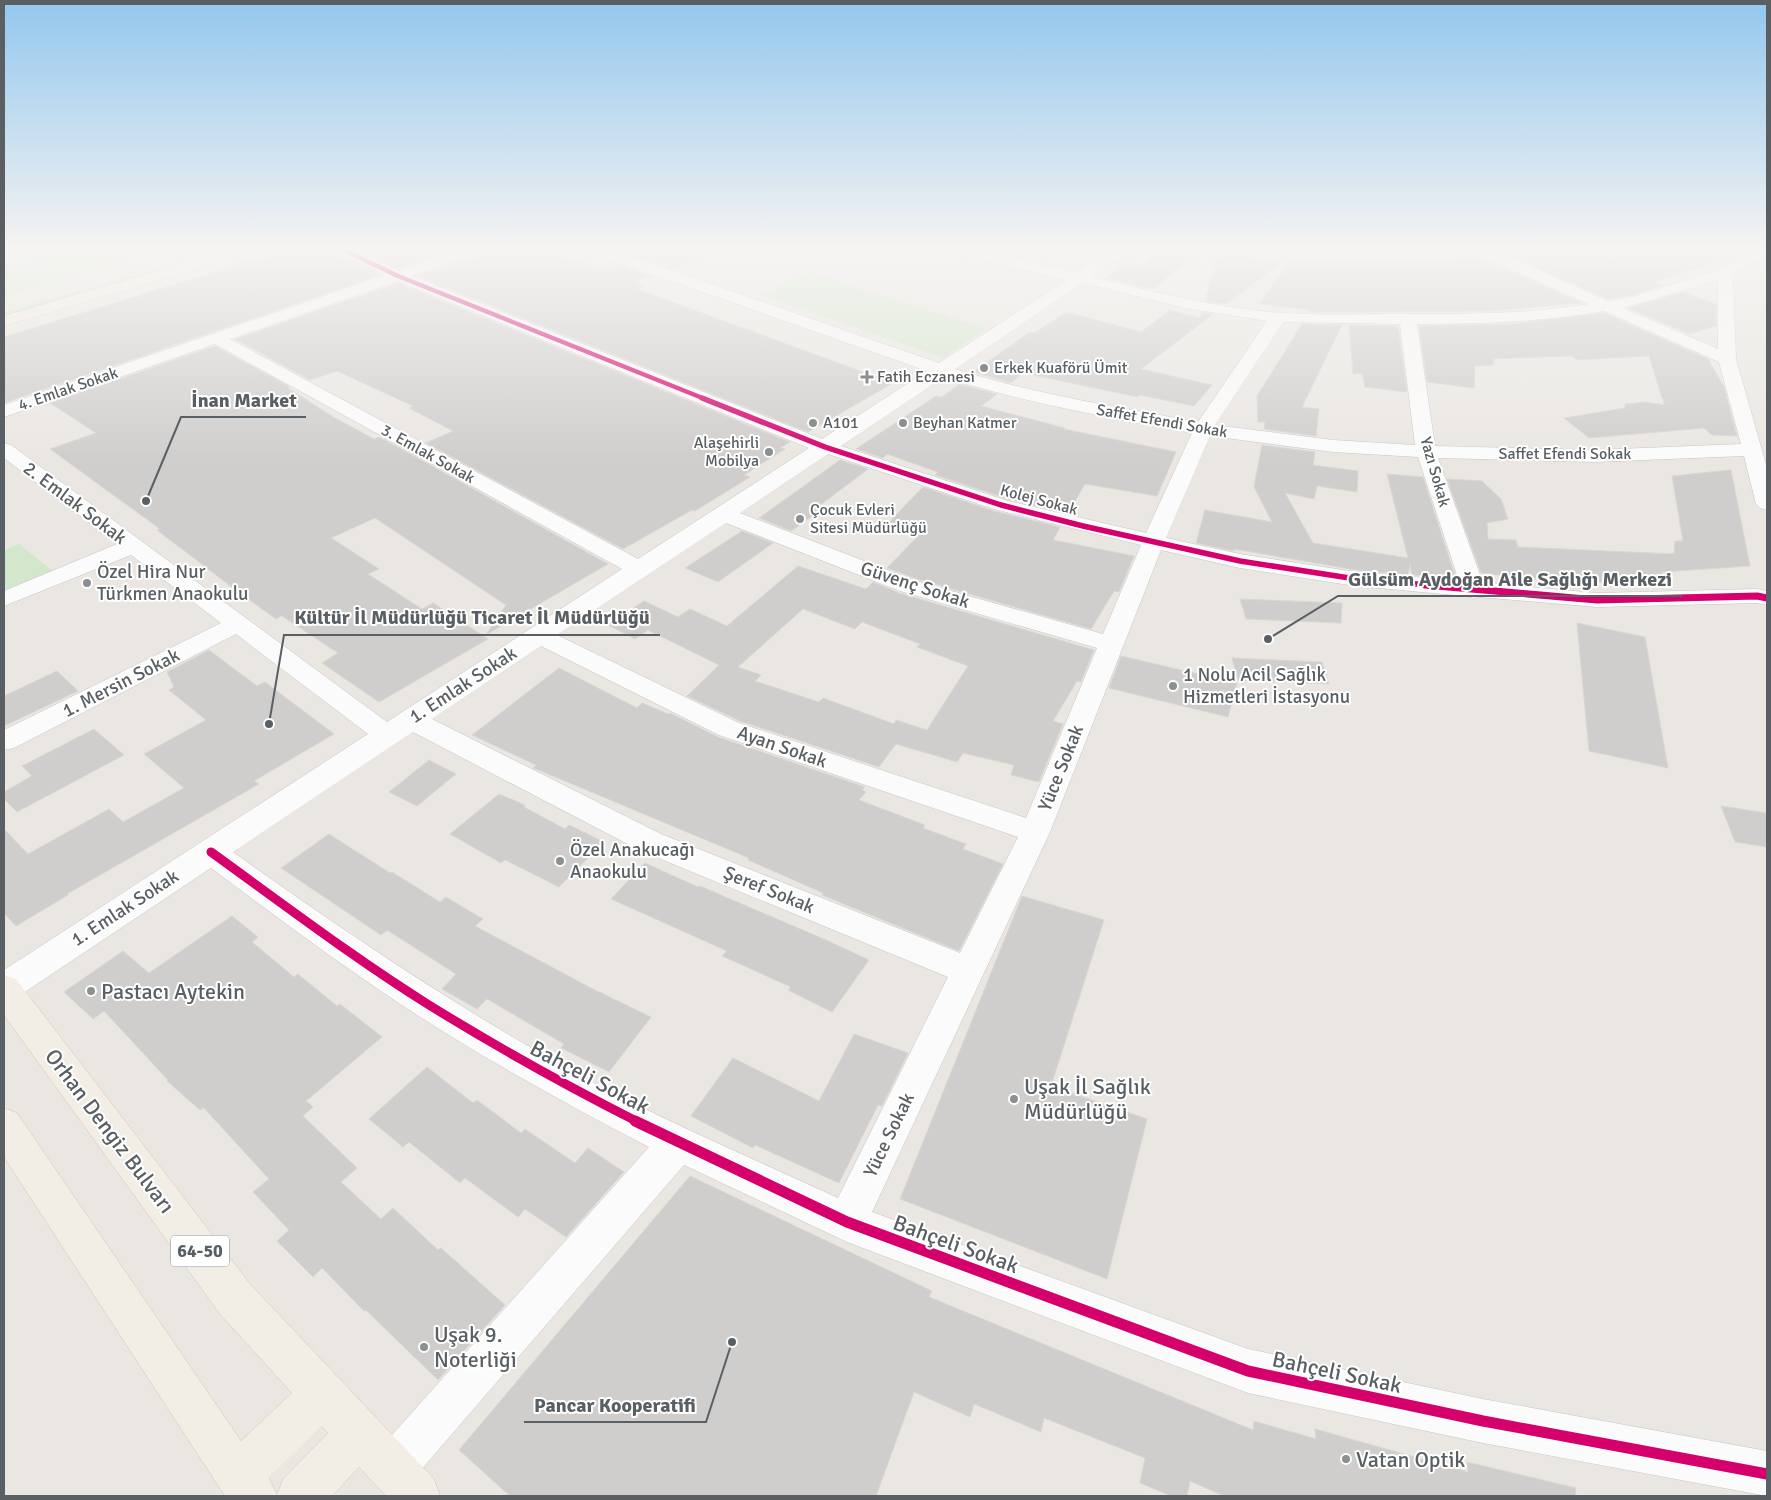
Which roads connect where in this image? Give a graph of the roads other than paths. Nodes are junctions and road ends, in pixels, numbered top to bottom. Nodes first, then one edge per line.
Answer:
1 (269, 320) edge
2 (508, 320) edge
3 (796, 320) edge
4 (1018, 320) edge
5 (1276, 320) edge
6 (1376, 320) edge
7 (1437, 320) edge
8 (1639, 320) edge
9 (1726, 320) edge
10 (1408, 321) junction
11 (216, 338) junction
12 (1727, 359) junction
13 (943, 370) junction
14 (4, 411) edge
15 (1203, 429) junction
16 (825, 447) junction
17 (4, 450) edge
18 (1751, 450) junction
19 (1426, 452) junction
20 (1767, 504) edge
21 (724, 514) junction
22 (1153, 542) junction
23 (133, 546) junction
24 (640, 569) junction
25 (1474, 591) junction
26 (1767, 598) edge
27 (4, 599) edge
28 (238, 624) junction
29 (538, 636) junction
30 (1111, 644) junction
31 (399, 728) junction
32 (4, 742) edge
33 (1035, 832) junction
34 (211, 852) junction
35 (969, 971) junction
36 (4, 988) edge
37 (4, 1125) edge
38 (678, 1143) junction
39 (847, 1222) junction
40 (322, 1394) junction
41 (359, 1433) junction
42 (1767, 1474) edge
43 (405, 1483) edge
44 (237, 1489) edge
45 (300, 1496) edge

1 - 11 street, 4. Emlak Sokak
2 - 16 street, Kolej Sokak
3 - 13 street, Saffet Efendi Sokak
4 - 13 street, 1. Emlak Sokak
5 - 15 street, Yüce Sokak
6 - 10 street
7 - 10 street
8 - 12 street
9 - 12 street
10 - 19 street, Yazı Sokak
11 - 14 street, 4. Emlak Sokak
11 - 24 street, 3. Emlak Sokak
12 - 18 street
13 - 15 street, Saffet Efendi Sokak
13 - 16 street, 1. Emlak Sokak
15 - 19 street, Saffet Efendi Sokak
15 - 22 street, Yüce Sokak
16 - 21 street, 1. Emlak Sokak
16 - 22 street, Kolej Sokak
17 - 23 street, 2. Emlak Sokak
18 - 19 street, Saffet Efendi Sokak
18 - 20 street
19 - 25 street, Yazı Sokak
21 - 24 street, 1. Emlak Sokak
21 - 30 street, Güvenç Sokak
22 - 25 street, Kolej Sokak
22 - 30 street, Yüce Sokak
23 - 27 street
23 - 28 street, 2. Emlak Sokak
24 - 29 street, 1. Emlak Sokak
25 - 26 street, Kolej Sokak
28 - 31 street, 2. Emlak Sokak
28 - 32 street, 1. Mersin Sokak
29 - 31 street, 1. Emlak Sokak
29 - 33 street, Ayan Sokak
30 - 33 street, Yüce Sokak
31 - 34 street, 1. Emlak Sokak
31 - 35 street, Şeref Sokak
33 - 35 street, Yüce Sokak
34 - 36 street, 1. Emlak Sokak
34 - 38 street, Bahçeli Sokak
35 - 39 street, Yüce Sokak
36 - 40 main road, Orhan Dengiz Bulvarı / 64-50
37 - 44 main road
38 - 39 street, Bahçeli Sokak
38 - 43 street
39 - 42 street, Bahçeli Sokak
40 - 41 main road, Orhan Dengiz Bulvarı / 64-50
40 - 44 main road
41 - 43 main road, Orhan Dengiz Bulvarı / 64-50
41 - 45 main road

